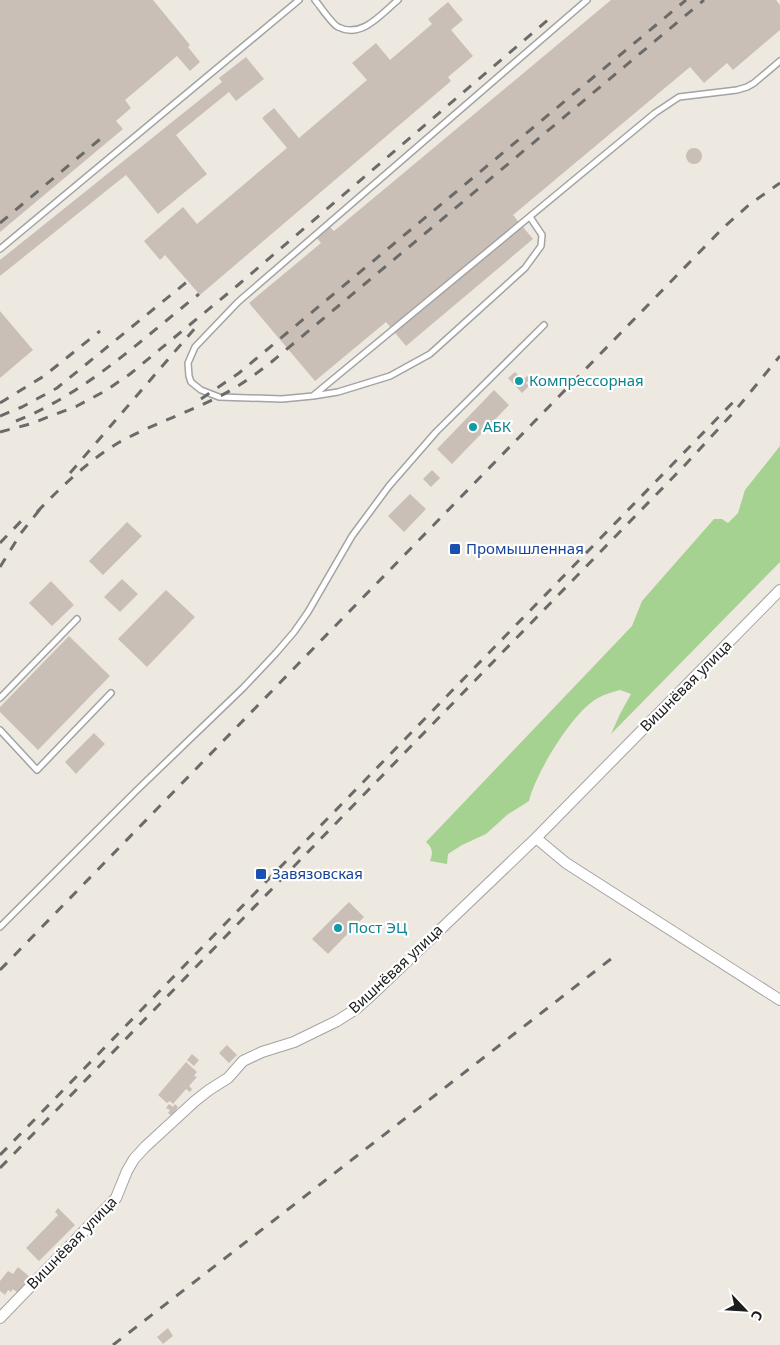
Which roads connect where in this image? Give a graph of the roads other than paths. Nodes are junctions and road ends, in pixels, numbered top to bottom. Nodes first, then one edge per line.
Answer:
1 (298, 0) edge
2 (315, 0) edge
3 (398, 0) edge
4 (587, 0) edge
5 (780, 61) edge
6 (530, 217) junction
7 (0, 249) edge
8 (544, 325) dead end
9 (313, 396) junction
10 (780, 590) edge
11 (77, 619) dead end
12 (111, 693) dead end
13 (0, 698) edge
14 (0, 730) edge
15 (536, 838) junction
16 (0, 927) edge
17 (780, 1000) edge
18 (0, 1318) edge

1 - 7 lane
2 - 3 lane
4 - 9 lane
5 - 6 lane
6 - 9 lane
6 - 9 lane
8 - 16 lane
10 - 15 street, Вишнёвая улица
11 - 13 lane
12 - 14 lane
15 - 17 street
15 - 18 street, Вишнёвая улица

